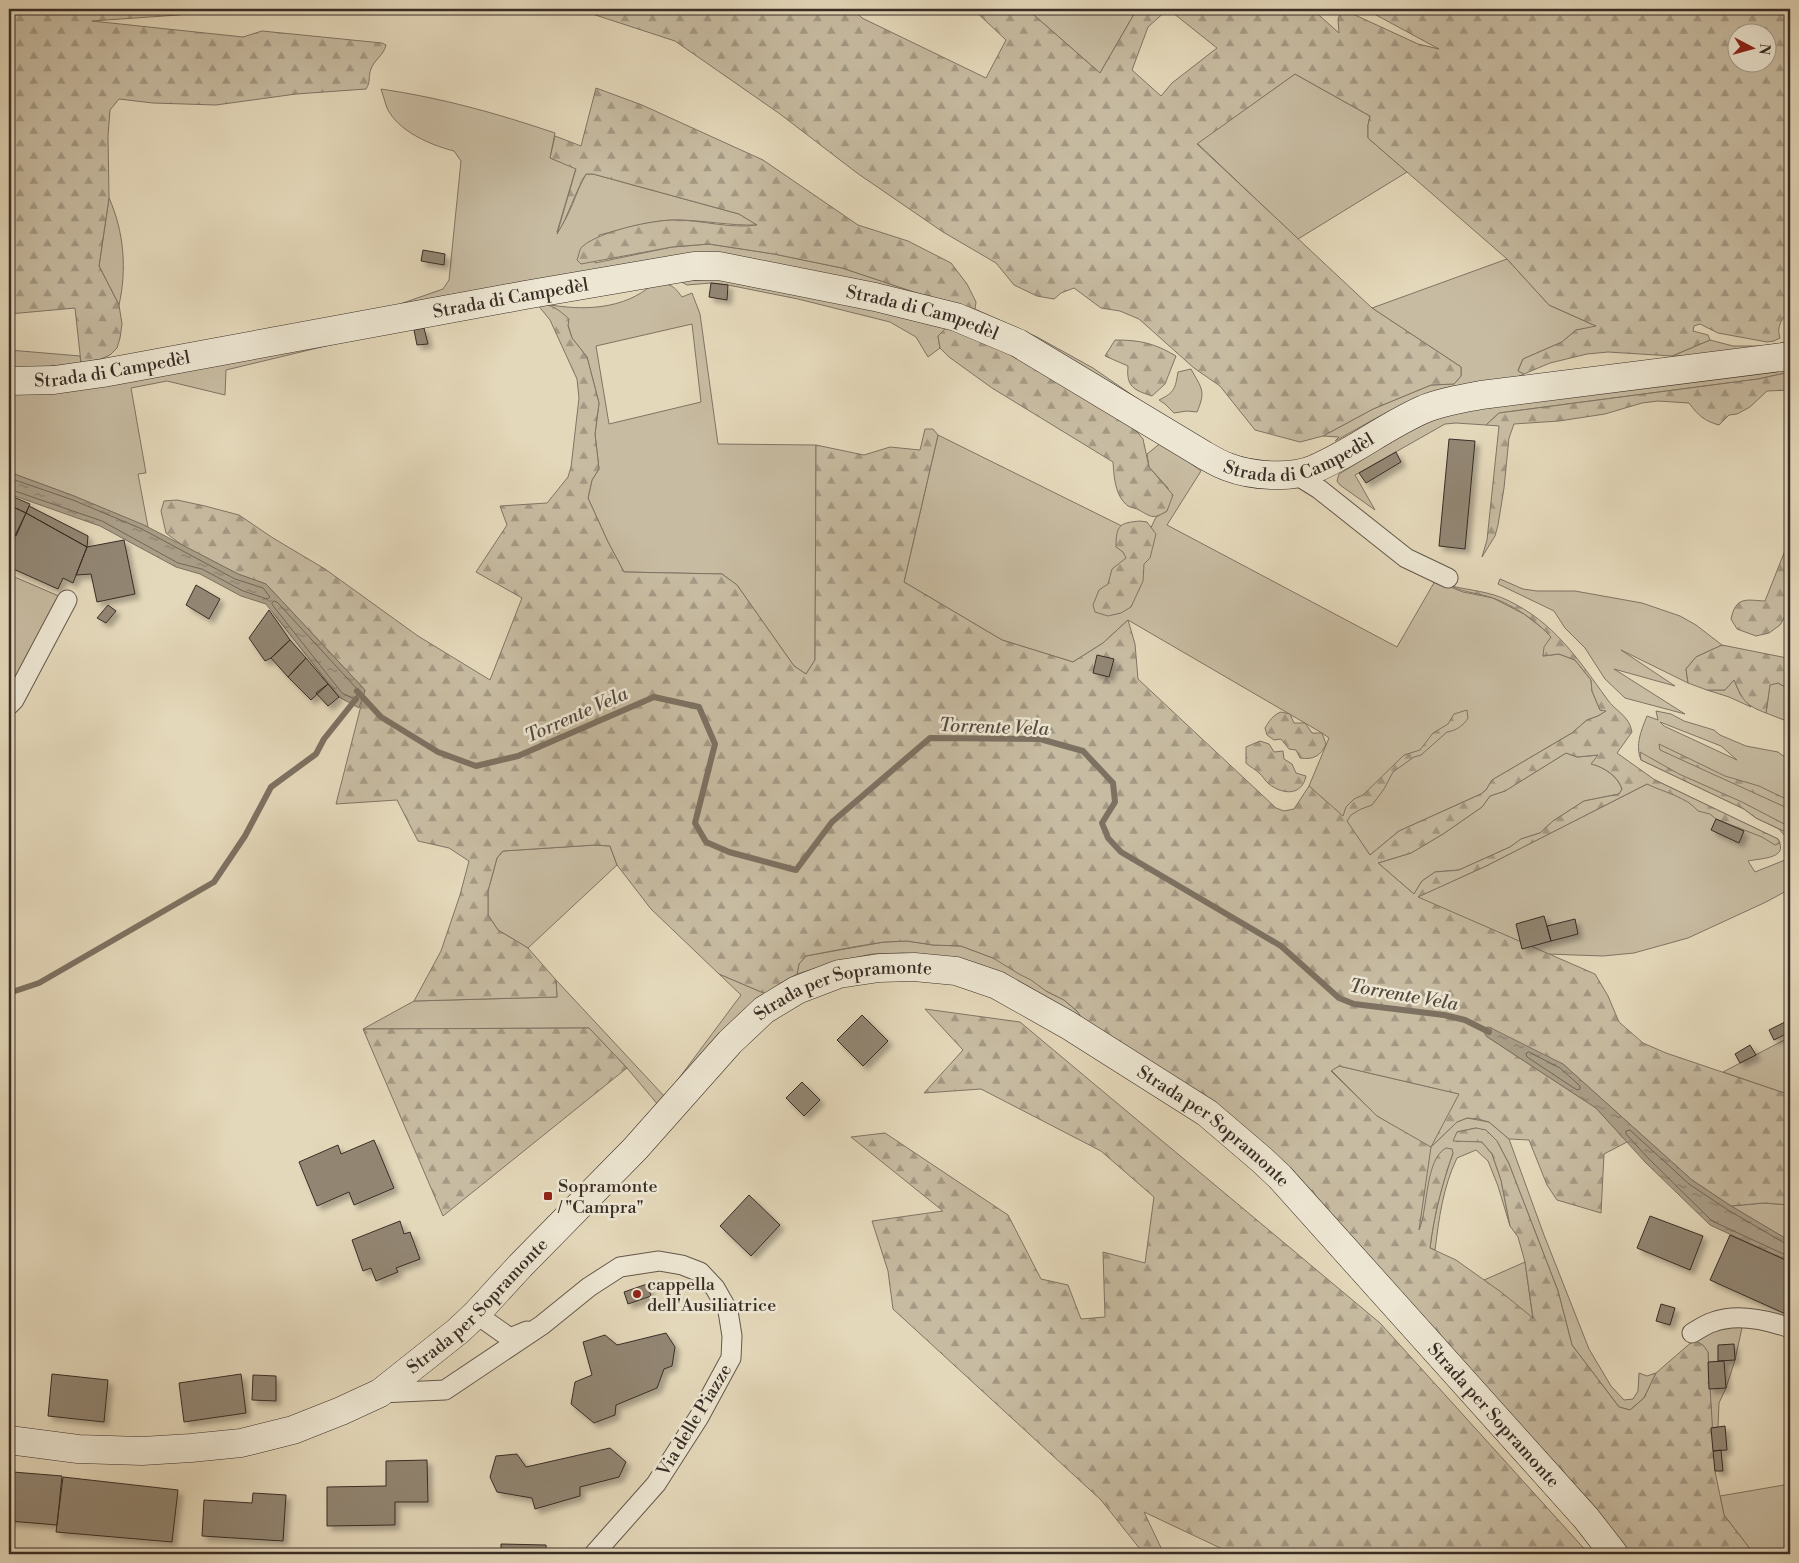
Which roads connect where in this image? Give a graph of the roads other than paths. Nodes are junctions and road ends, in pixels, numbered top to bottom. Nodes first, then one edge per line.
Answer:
1 (1790, 356) edge
2 (9, 381) edge
3 (1295, 474) junction
4 (1448, 578) dead end
5 (67, 600) dead end
6 (9, 705) edge
7 (473, 1316) junction
8 (542, 1324) junction
9 (1790, 1328) edge
10 (1692, 1333) dead end
11 (380, 1393) junction
12 (9, 1440) edge
13 (594, 1554) edge
14 (1614, 1554) edge

1 - 3 main road, Strada di Campedèl
2 - 3 main road, Strada di Campedèl
3 - 4 street
5 - 6 street
7 - 8 street, Via delle Piazze
7 - 11 main road, Strada per Sopramonte
7 - 14 main road, Strada per Sopramonte
8 - 11 street, Via delle Piazze
8 - 13 street, Via delle Piazze
9 - 10 street
11 - 12 main road, Strada per Sopramonte

